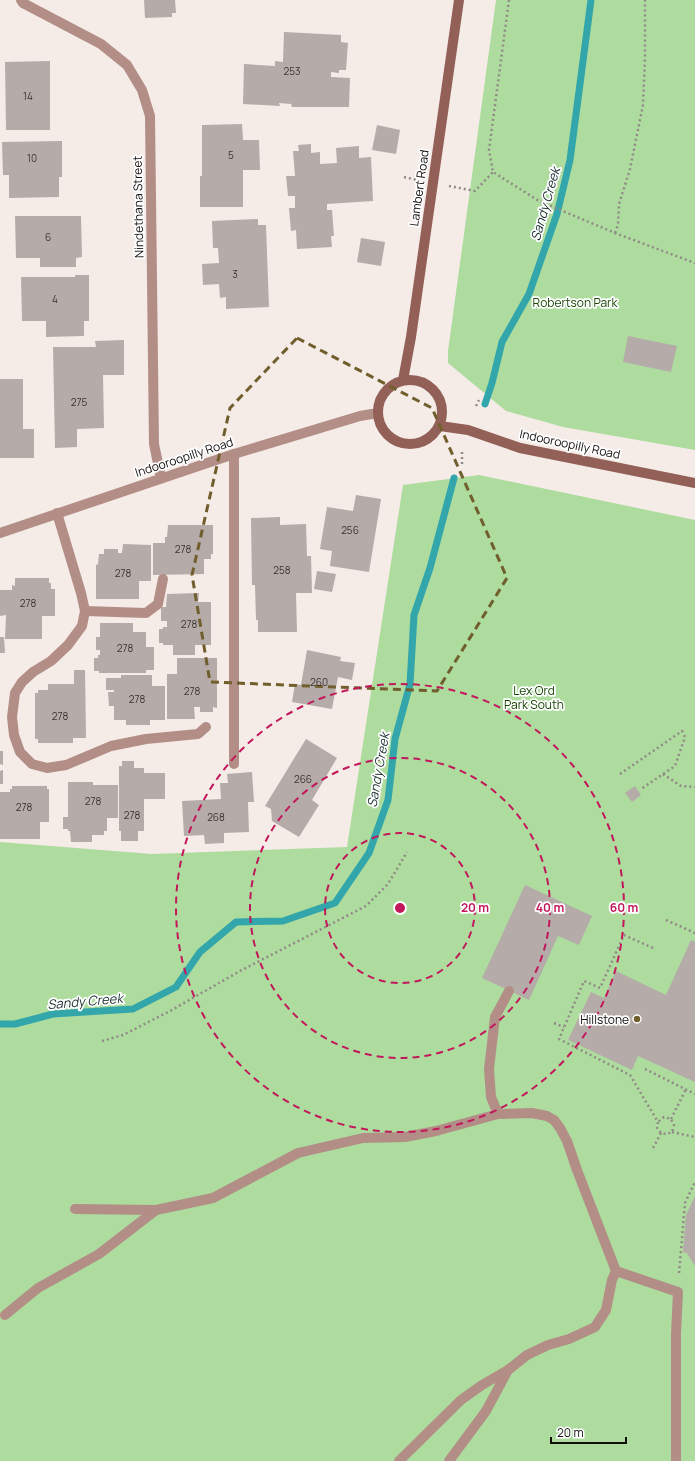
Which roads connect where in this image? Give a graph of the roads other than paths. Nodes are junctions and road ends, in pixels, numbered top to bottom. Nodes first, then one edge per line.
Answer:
1 (21, 0) edge
2 (459, 0) edge
3 (403, 380) junction
4 (378, 413) junction
5 (440, 426) junction
6 (234, 454) junction
7 (161, 478) junction
8 (695, 483) edge
9 (57, 513) junction
10 (0, 532) edge
11 (163, 579) dead end
12 (85, 611) junction
13 (206, 728) dead end
14 (234, 764) dead end
15 (509, 991) dead end
16 (498, 1114) junction
17 (75, 1208) dead end
18 (156, 1210) junction
19 (616, 1272) junction
20 (5, 1315) dead end
21 (508, 1370) junction
22 (399, 1461) edge
23 (449, 1461) edge
24 (676, 1461) edge

1 - 7 street, Nindethana Street
2 - 3 main road, Lambert Road
3 - 4 main road
3 - 5 main road
4 - 5 main road
4 - 6 street, Indooroopilly Road
5 - 8 main road, Indooroopilly Road
6 - 7 street, Indooroopilly Road
6 - 14 street
7 - 9 street, Indooroopilly Road
9 - 10 street, Indooroopilly Road
9 - 12 street
11 - 12 street
12 - 13 street
15 - 16 street
16 - 18 street
16 - 19 street
17 - 18 street
18 - 20 street
19 - 21 street
19 - 24 street
21 - 22 street
21 - 23 street

